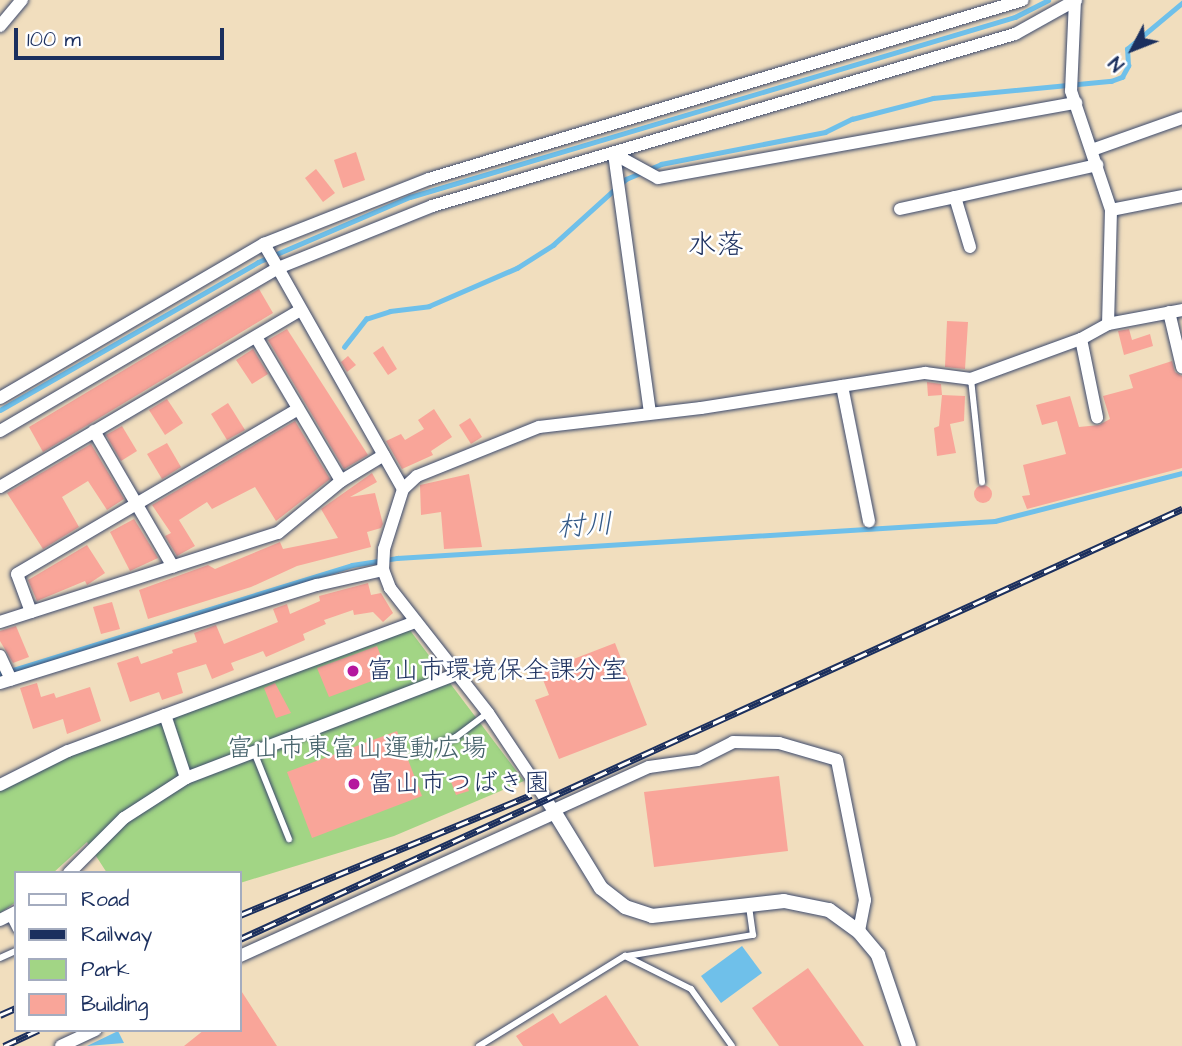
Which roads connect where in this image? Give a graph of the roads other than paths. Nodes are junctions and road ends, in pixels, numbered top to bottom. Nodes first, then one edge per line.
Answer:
1 (22, 0) edge
2 (1023, 0) edge
3 (1075, 0) edge
4 (0, 26) edge
5 (1076, 103) junction
6 (1182, 118) edge
7 (1092, 150) junction
8 (614, 154) junction
9 (1097, 165) junction
10 (955, 197) junction
11 (1182, 197) edge
12 (900, 209) dead end
13 (1111, 209) junction
14 (264, 244) junction
15 (970, 247) dead end
16 (278, 268) junction
17 (301, 310) junction
18 (1175, 311) edge
19 (1108, 324) junction
20 (256, 337) junction
21 (1081, 339) junction
22 (1182, 367) edge
23 (971, 379) junction
24 (842, 386) junction
25 (0, 398) edge
26 (298, 409) junction
27 (650, 413) junction
28 (1097, 417) dead end
29 (0, 431) edge
30 (94, 431) junction
31 (384, 455) junction
32 (341, 481) junction
33 (982, 482) dead end
34 (0, 487) edge
35 (403, 489) junction
36 (136, 504) junction
37 (869, 521) dead end
38 (173, 567) junction
39 (383, 570) junction
40 (31, 612) junction
41 (0, 622) edge
42 (415, 622) junction
43 (0, 656) edge
44 (456, 675) junction
45 (5, 682) edge
46 (488, 713) junction
47 (164, 715) junction
48 (254, 752) junction
49 (416, 753) dead end
50 (186, 778) junction
51 (0, 785) edge
52 (554, 812) junction
53 (289, 839) dead end
54 (71, 871) edge
55 (749, 905) junction
56 (859, 932) junction
57 (242, 956) edge
58 (625, 956) junction
59 (92, 1032) edge
60 (61, 1046) edge
61 (479, 1046) edge
62 (732, 1046) edge
63 (909, 1046) edge

1 - 4 street
2 - 14 street
3 - 5 street
3 - 8 street
5 - 7 street
5 - 8 street
6 - 7 street
7 - 9 street
8 - 16 street
8 - 27 street
9 - 10 street
9 - 13 street
10 - 12 street
10 - 15 street
11 - 13 street
13 - 19 street
14 - 16 street
14 - 25 street
16 - 17 street
16 - 29 street
17 - 20 street
17 - 31 street
18 - 19 street
18 - 22 street
19 - 21 street
20 - 26 street
20 - 30 street
21 - 23 street
21 - 28 street
23 - 24 street
23 - 33 lane
24 - 27 street
24 - 37 street
26 - 32 street
26 - 36 street
27 - 35 street
30 - 34 street
30 - 36 street
31 - 32 street
31 - 35 street
32 - 38 street
35 - 39 street
36 - 38 street
36 - 40 street
38 - 40 street
39 - 42 street
39 - 45 street
40 - 41 street
42 - 44 street
42 - 47 street
43 - 45 street
44 - 46 street
44 - 48 street
46 - 49 lane
46 - 52 street
47 - 50 street
47 - 51 street
48 - 50 street
48 - 53 lane
50 - 54 street
52 - 55 street
52 - 56 street
52 - 57 street
55 - 56 street
55 - 58 lane
56 - 63 street
58 - 61 lane
58 - 62 lane
59 - 60 street

